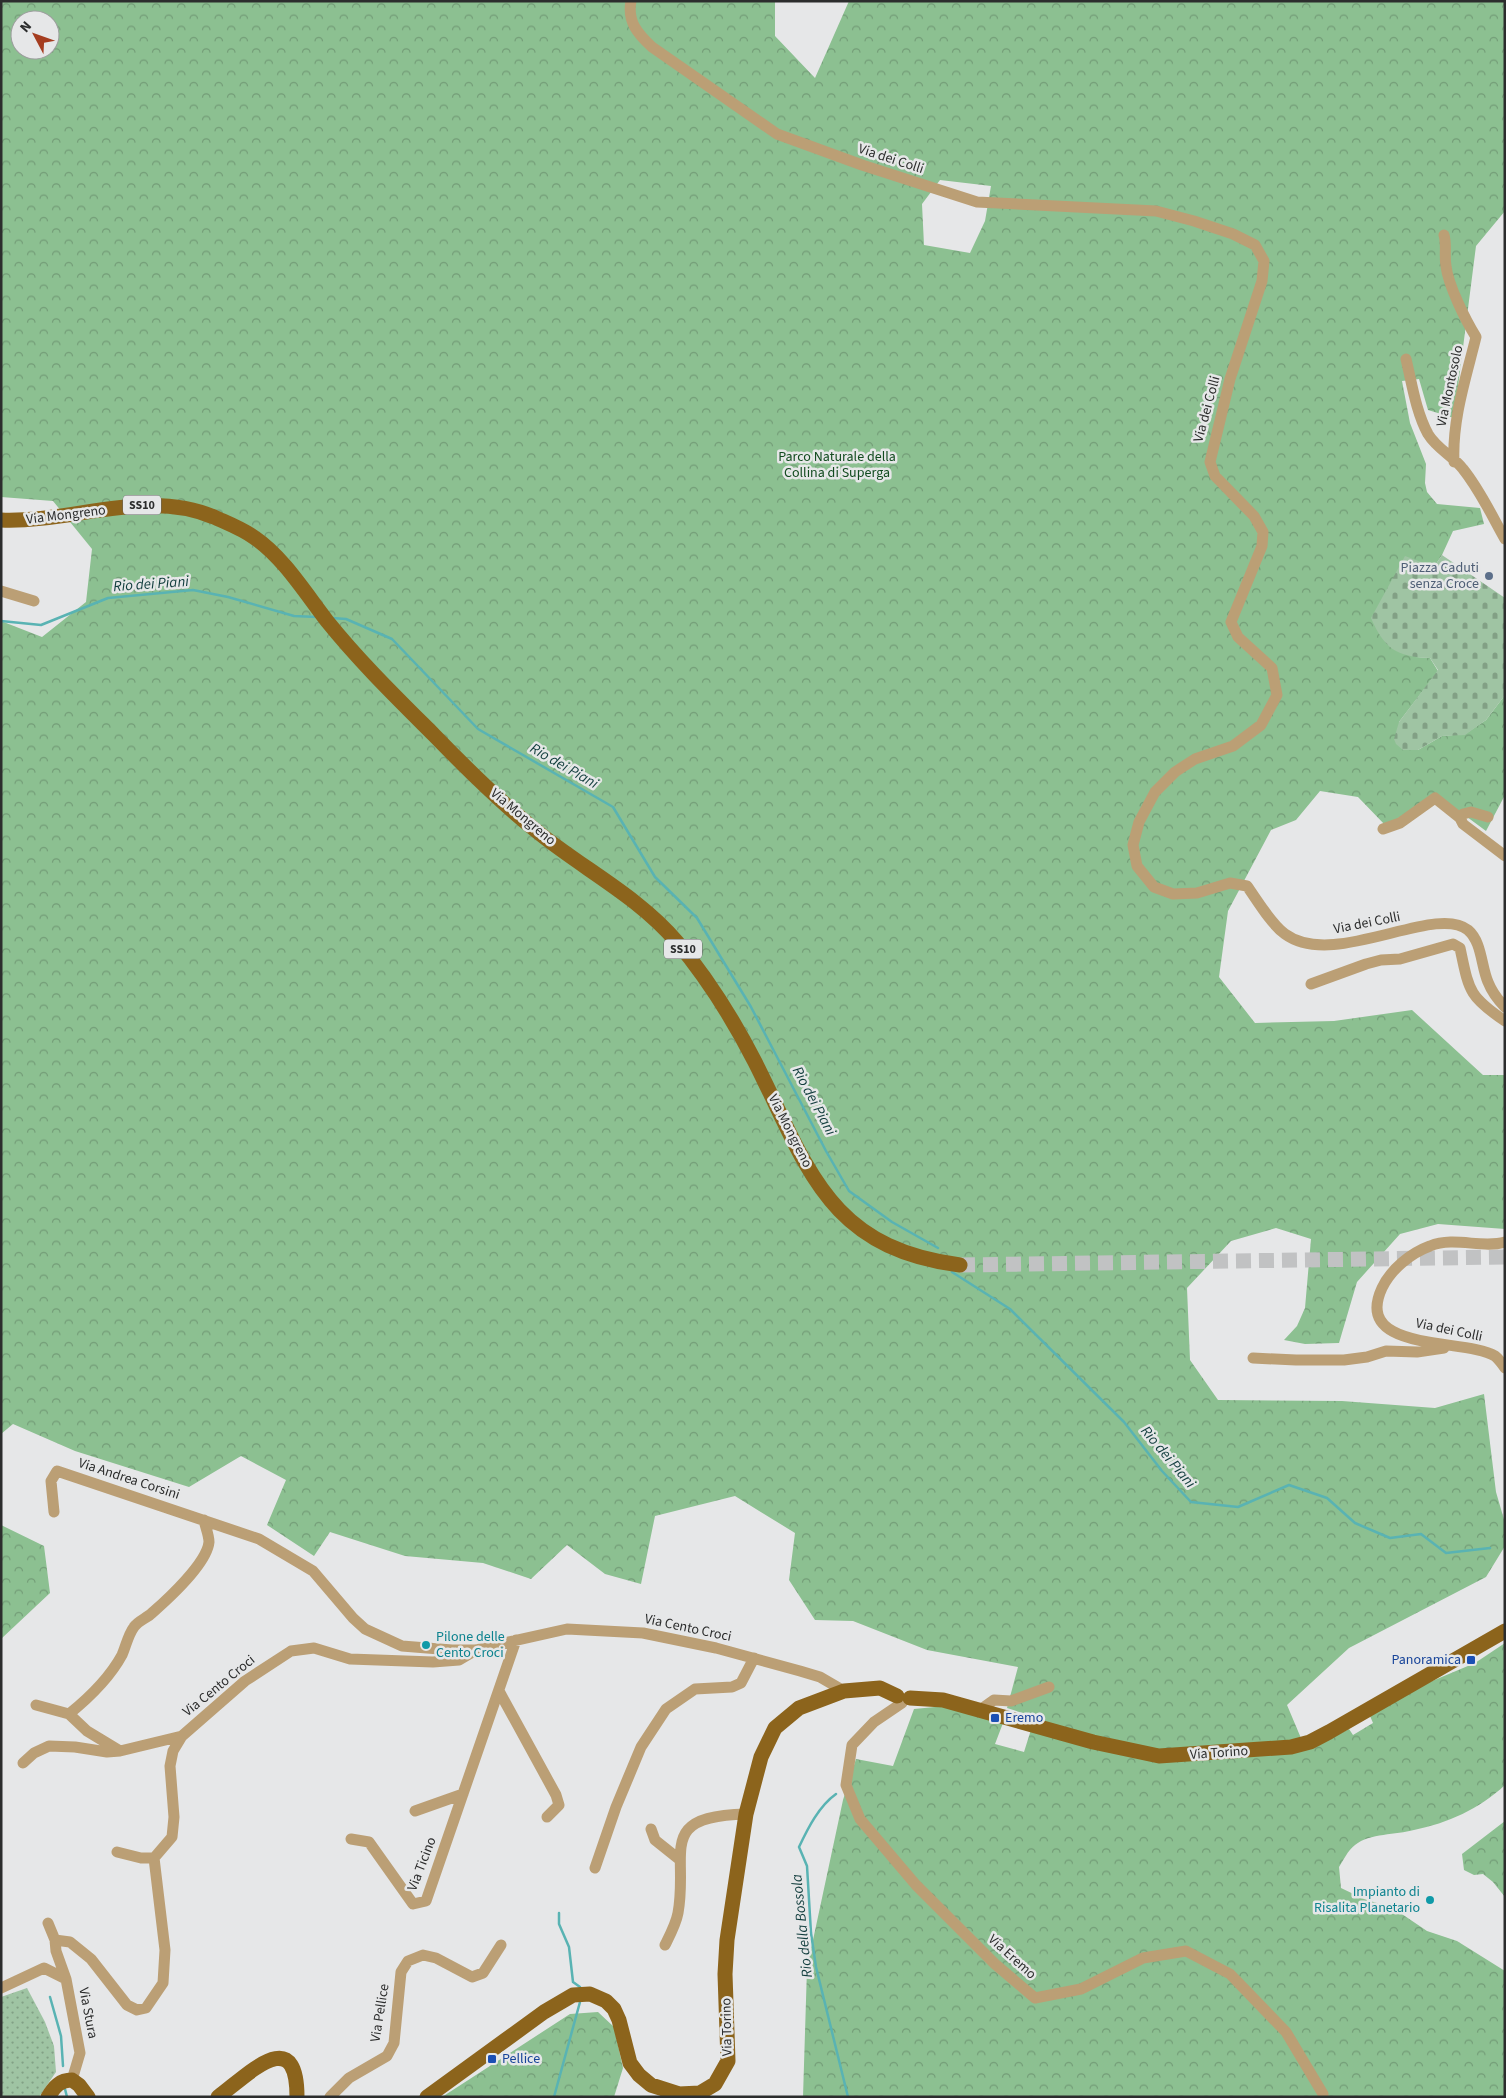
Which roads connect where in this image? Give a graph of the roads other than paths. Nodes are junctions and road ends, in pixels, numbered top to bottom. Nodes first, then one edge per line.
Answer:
1 (631, 1) edge
2 (1444, 235) dead end
3 (1406, 360) dead end
4 (1454, 462) junction
5 (1, 520) edge
6 (1505, 539) edge
7 (1, 591) edge
8 (34, 601) dead end
9 (1488, 817) dead end
10 (1460, 818) junction
11 (1383, 829) dead end
12 (1505, 856) edge
13 (1311, 984) dead end
14 (1505, 1007) edge
15 (1505, 1021) edge
16 (1505, 1242) edge
17 (960, 1265) tunnel mouth
18 (1450, 1347) junction
19 (1253, 1358) dead end
20 (1505, 1368) edge
21 (54, 1512) dead end
22 (204, 1520) junction
23 (1505, 1631) edge
24 (516, 1640) junction
25 (476, 1650) junction
26 (754, 1658) junction
27 (1049, 1687) dead end
28 (499, 1691) junction
29 (844, 1691) junction
30 (903, 1699) junction
31 (36, 1705) dead end
32 (980, 1710) junction
33 (69, 1714) junction
34 (182, 1736) junction
35 (120, 1751) junction
36 (23, 1762) dead end
37 (463, 1794) junction
38 (415, 1811) dead end
39 (746, 1814) junction
40 (547, 1818) dead end
41 (651, 1829) dead end
42 (351, 1838) dead end
43 (117, 1852) dead end
44 (154, 1858) junction
45 (680, 1860) junction
46 (595, 1868) dead end
47 (48, 1923) dead end
48 (55, 1940) junction
49 (501, 1945) dead end
50 (665, 1946) dead end
51 (66, 1979) junction
52 (1, 1988) edge
53 (72, 2080) junction
54 (702, 2095) edge
55 (48, 2097) edge
56 (88, 2097) edge
57 (218, 2097) edge
58 (297, 2097) edge
59 (330, 2097) edge
60 (427, 2097) edge
61 (1323, 2097) edge

1 - 14 street, Via dei Colli
2 - 4 street, Via Montosolo
3 - 4 street, Via Montosolo
4 - 6 street, Via Montosolo
5 - 17 main road, Via Mongreno / SS10
7 - 8 street
9 - 10 street
10 - 11 street
10 - 12 street
13 - 15 street
16 - 18 street, Via dei Colli
18 - 19 street
18 - 20 street, Via dei Colli
21 - 22 street, Via Andrea Corsini
22 - 25 street, Via Andrea Corsini
22 - 33 street
23 - 32 main road, Via Torino
24 - 25 street, Via Cento Croci
24 - 26 street, Via Cento Croci
24 - 28 street, Via Ticino
25 - 34 street, Via Cento Croci
26 - 29 street, Via Cento Croci
26 - 46 street
27 - 32 street
28 - 37 street, Via Ticino
28 - 40 street
29 - 30 main road, Via Torino
29 - 39 main road, Via Torino
30 - 32 main road, Via Torino
30 - 61 street, Via Eremo
31 - 33 street
33 - 35 street
34 - 35 street, Via Cento Croci
34 - 44 street
35 - 36 street, Via Cento Croci
37 - 38 street
37 - 42 street, Via Ticino
39 - 45 street
39 - 54 main road, Via Torino
41 - 45 street
43 - 44 street
44 - 48 street, Via Stura
45 - 50 street
47 - 48 street, Via Stura
48 - 51 street, Via Stura
49 - 59 street, Via Pellice
51 - 52 street, Via Stura
51 - 53 street, Via Stura
53 - 55 main road
53 - 56 main road
54 - 60 main road, Via Torino
57 - 58 main road

